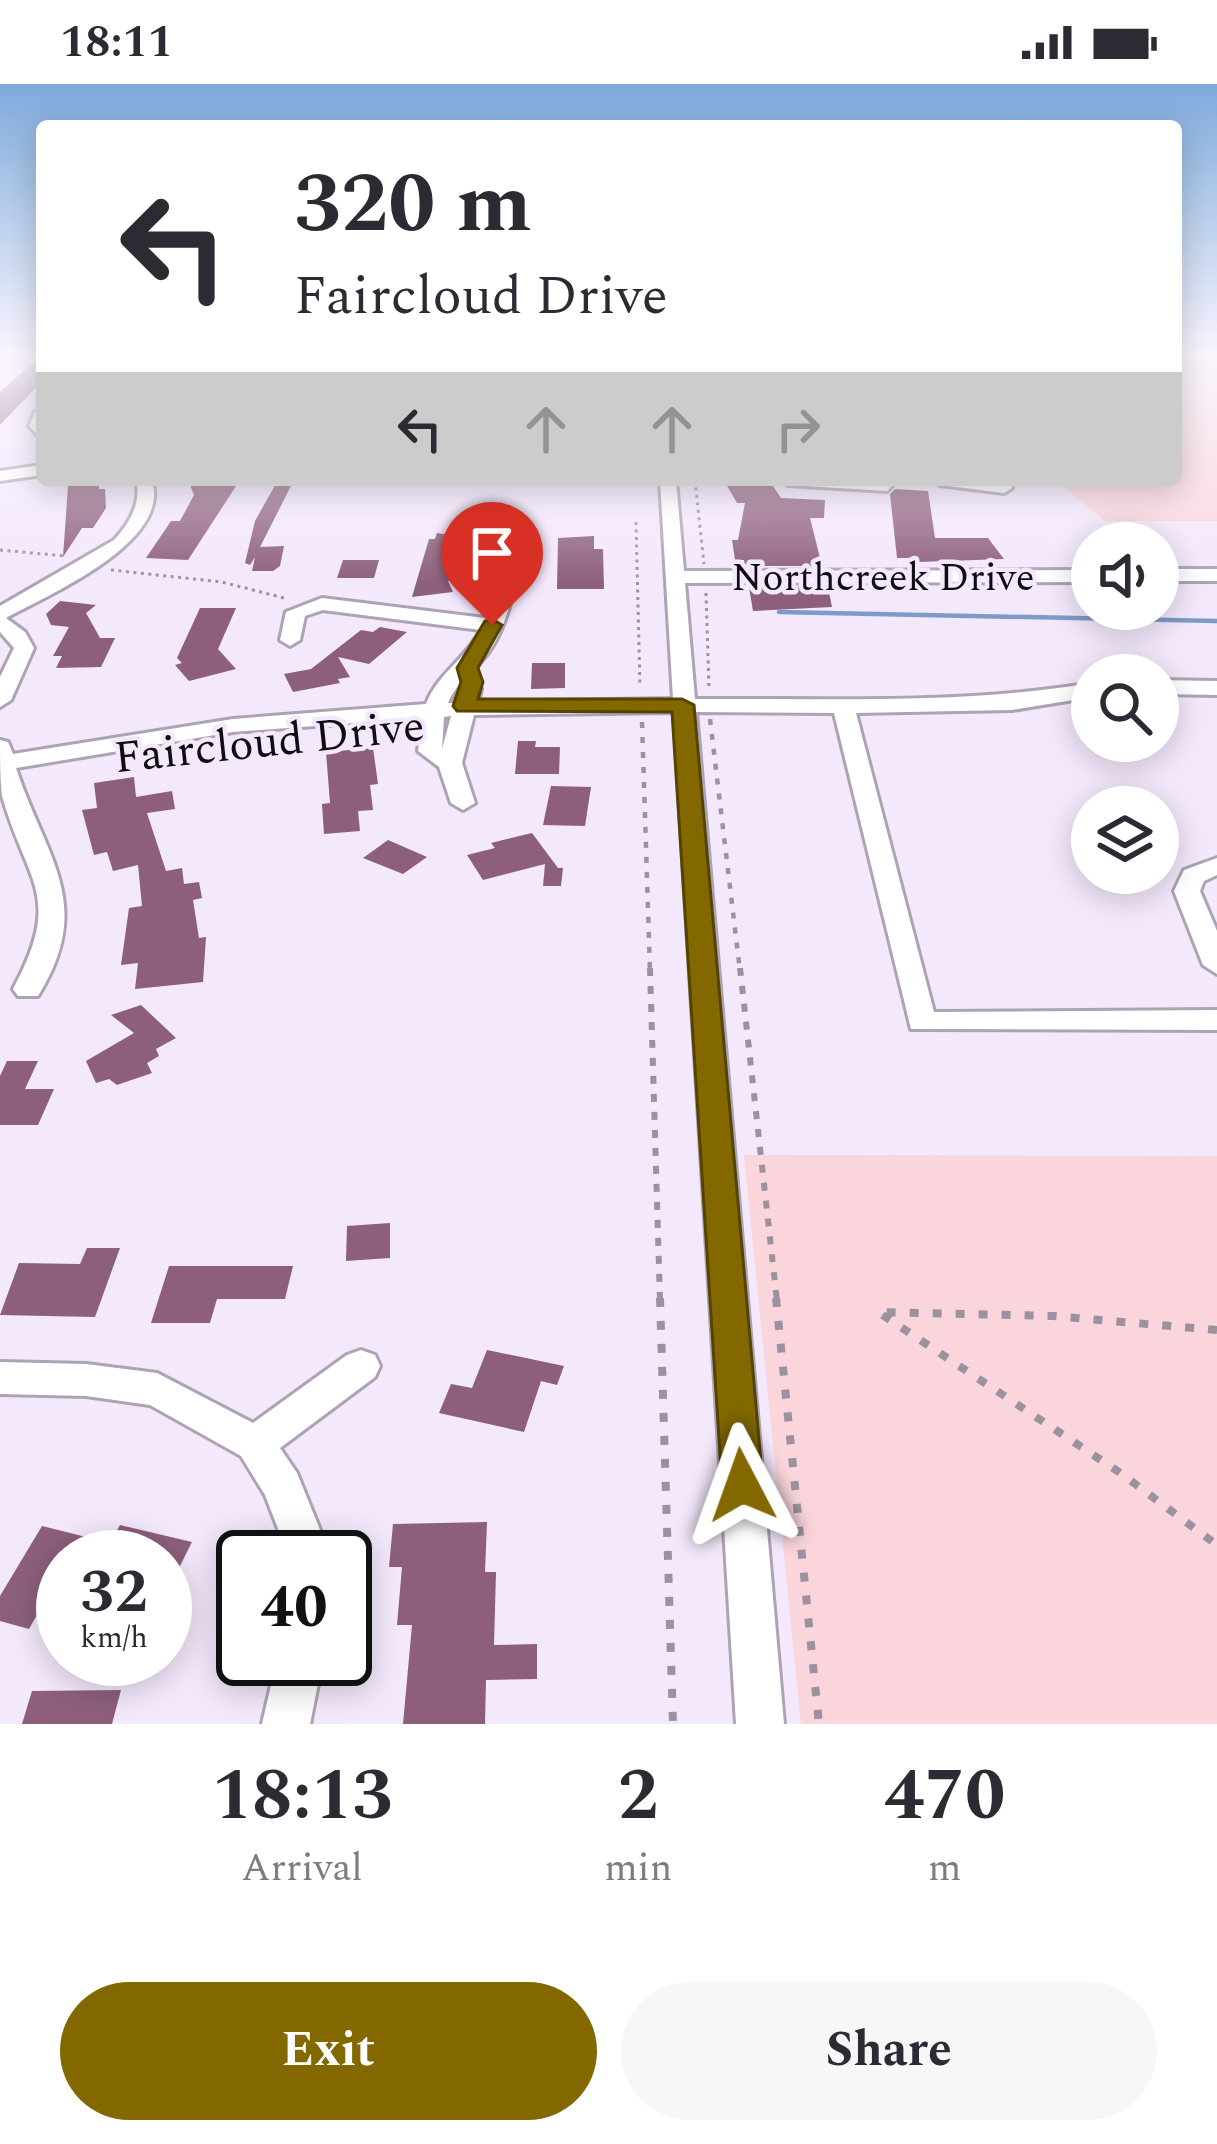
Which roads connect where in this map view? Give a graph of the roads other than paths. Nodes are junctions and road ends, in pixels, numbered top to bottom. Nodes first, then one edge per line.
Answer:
1 (36, 471) edge
2 (0, 476) edge
3 (146, 486) edge
4 (669, 486) edge
5 (526, 531) dead end
6 (1179, 575) edge
7 (1217, 575) edge
8 (1071, 576) edge
9 (690, 577) junction
10 (0, 614) edge
11 (0, 623) edge
12 (492, 625) junction
13 (290, 640) dead end
14 (468, 668) junction
15 (1179, 687) edge
16 (1217, 688) edge
17 (1071, 693) edge
18 (0, 700) edge
19 (1071, 708) edge
20 (696, 713) junction
21 (435, 714) junction
22 (462, 714) junction
23 (845, 714) junction
24 (450, 763) junction
25 (1, 765) edge
26 (463, 803) dead end
27 (1217, 866) edge
28 (1217, 965) edge
29 (28, 989) dead end
30 (1217, 1020) edge
31 (361, 1366) dead end
32 (0, 1378) edge
33 (255, 1444) junction
34 (299, 1530) edge
35 (294, 1686) edge
36 (286, 1724) edge
37 (760, 1724) edge

1 - 2 street
3 - 10 street
4 - 9 street
5 - 12 street
6 - 7 street
8 - 9 street, Northcreek Drive
9 - 20 street
11 - 18 street
12 - 13 street
12 - 14 street
14 - 21 street
14 - 22 street
15 - 16 street
17 - 23 street
19 - 23 street
20 - 22 street, Faircloud Drive
20 - 23 street, Faircloud Drive
20 - 37 street
21 - 22 street, Faircloud Drive
21 - 24 street
21 - 25 street, Faircloud Drive
22 - 24 street
23 - 30 street
24 - 26 street
25 - 29 street
27 - 28 street
31 - 33 street
32 - 33 street
33 - 34 street
35 - 36 street

